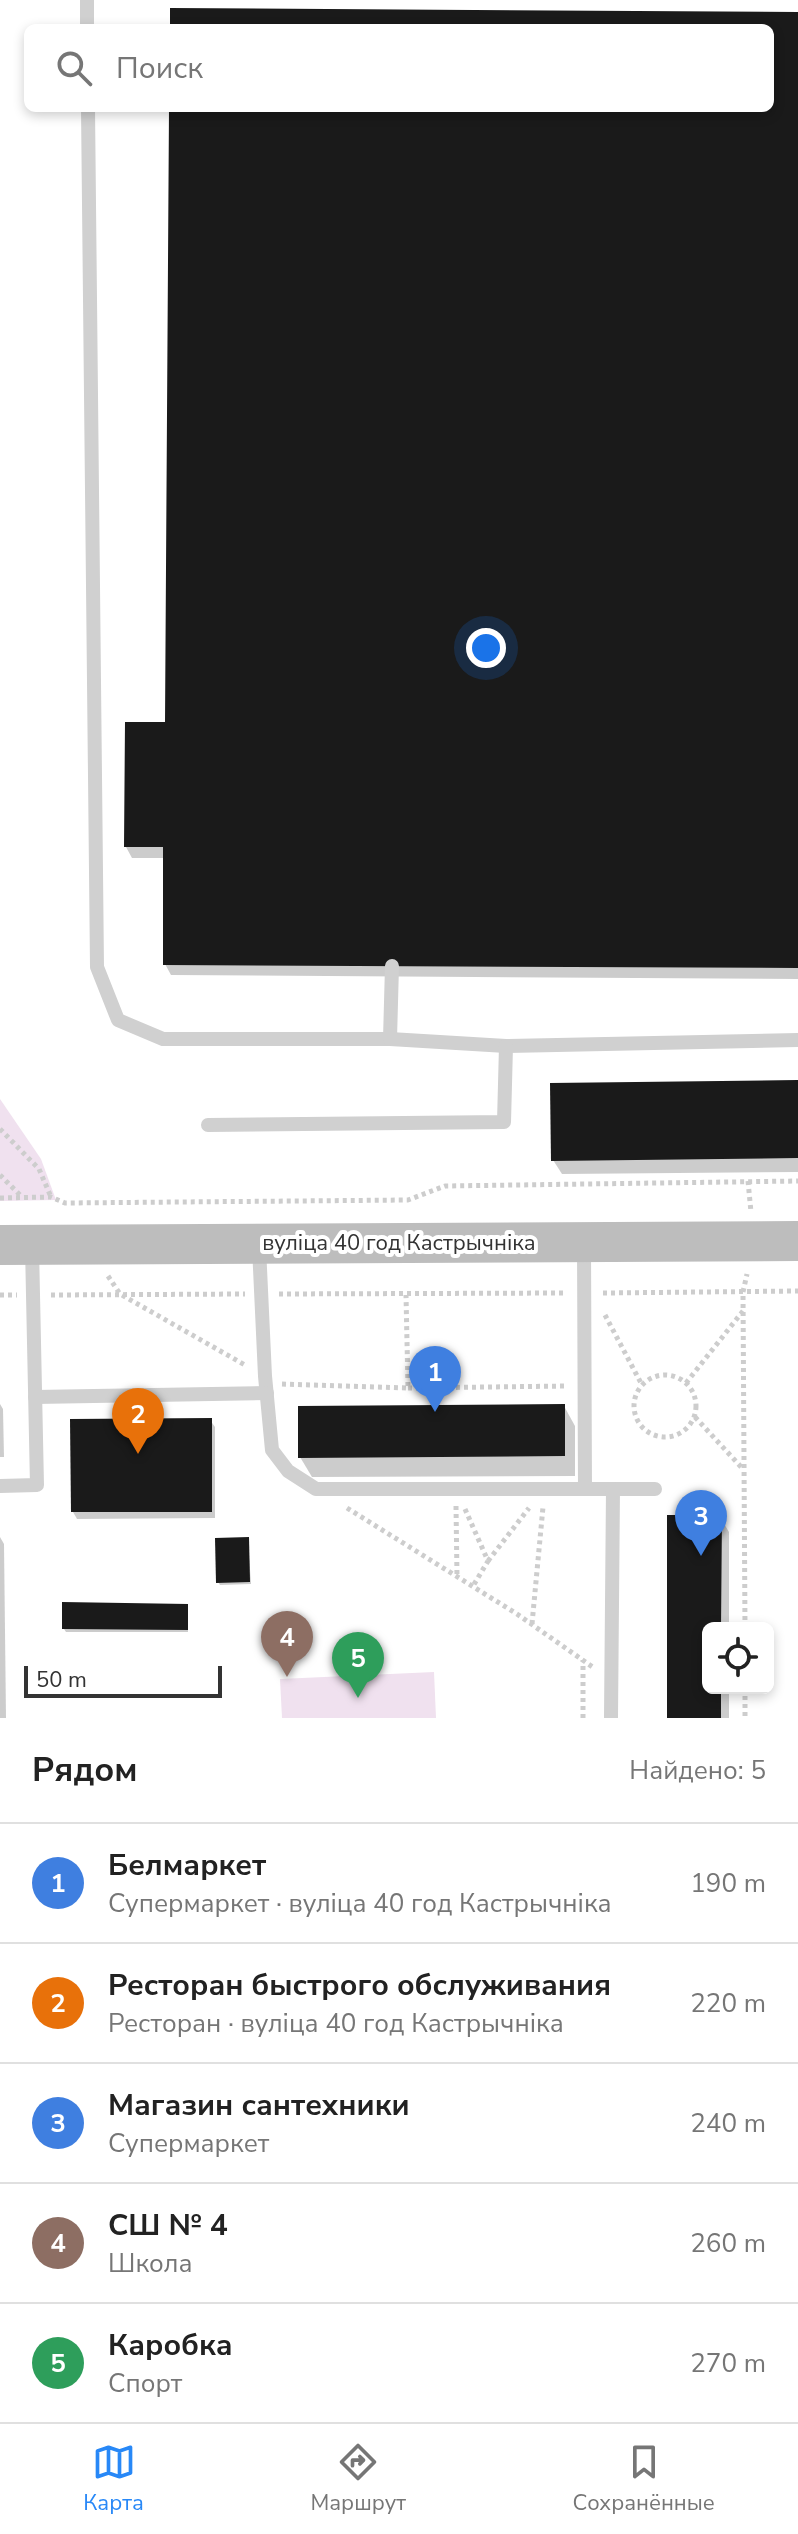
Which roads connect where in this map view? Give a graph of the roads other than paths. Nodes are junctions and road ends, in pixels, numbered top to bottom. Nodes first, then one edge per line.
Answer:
1 (87, 0) edge
2 (87, 24) edge
3 (88, 112) edge
4 (392, 966) dead end
5 (390, 1039) junction
6 (798, 1040) edge
7 (506, 1046) junction
8 (208, 1125) dead end
9 (584, 1240) junction
10 (798, 1241) edge
11 (259, 1243) junction
12 (16, 1245) edge
13 (266, 1384) junction
14 (35, 1397) junction
15 (0, 1486) edge
16 (585, 1489) junction
17 (613, 1489) junction
18 (655, 1489) dead end
19 (611, 1718) edge

1 - 2 lane
3 - 5 lane
4 - 5 lane
5 - 7 lane
6 - 7 lane
7 - 8 lane
9 - 10 main road, вуліца 40 год Кастрычніка
9 - 11 main road, вуліца 40 год Кастрычніка
9 - 16 lane
11 - 12 main road, вуліца 40 год Кастрычніка
11 - 13 lane
12 - 14 lane
13 - 14 lane
13 - 16 lane
14 - 15 lane
16 - 17 lane
17 - 18 lane
17 - 19 lane

